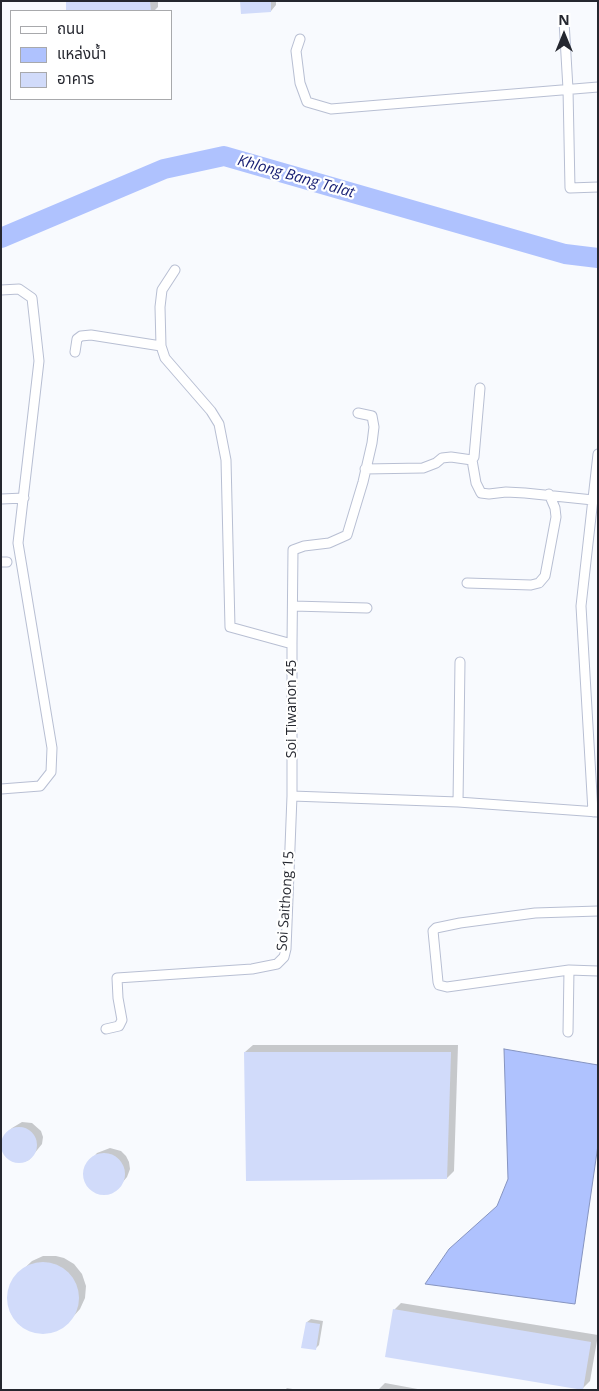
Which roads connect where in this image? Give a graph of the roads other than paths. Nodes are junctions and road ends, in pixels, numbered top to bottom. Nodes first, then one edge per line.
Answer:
1 (564, 21) dead end
2 (300, 39) dead end
3 (598, 87) edge
4 (568, 89) junction
5 (598, 187) edge
6 (175, 270) dead end
7 (1, 290) edge
8 (161, 346) junction
9 (75, 352) dead end
10 (480, 388) dead end
11 (358, 413) dead end
12 (598, 454) edge
13 (472, 460) junction
14 (366, 469) junction
15 (549, 494) junction
16 (24, 498) junction
17 (1, 499) edge
18 (593, 500) junction
19 (595, 513) edge
20 (467, 583) dead end
21 (292, 606) junction
22 (366, 608) dead end
23 (292, 644) junction
24 (460, 662) dead end
25 (1, 789) edge
26 (292, 796) junction
27 (458, 802) junction
28 (596, 812) edge
29 (598, 912) edge
30 (569, 970) junction
31 (598, 970) edge
32 (106, 1029) dead end
33 (568, 1032) dead end

1 - 4 street
2 - 4 street
3 - 4 street
4 - 5 street
6 - 8 street, Soi Tiwanon 45
7 - 16 street
8 - 9 street
8 - 23 street, Soi Tiwanon 45
10 - 13 street
11 - 14 street
12 - 18 street
13 - 14 street
13 - 15 street
14 - 21 street
15 - 18 street
15 - 20 street
16 - 17 street
16 - 25 street
18 - 19 street
19 - 28 street
21 - 22 street
21 - 23 street
23 - 26 street, Soi Tiwanon 45
24 - 27 street
26 - 27 street
26 - 32 street, Soi Saithong 15
27 - 28 street
29 - 30 street
30 - 31 street
30 - 33 street

